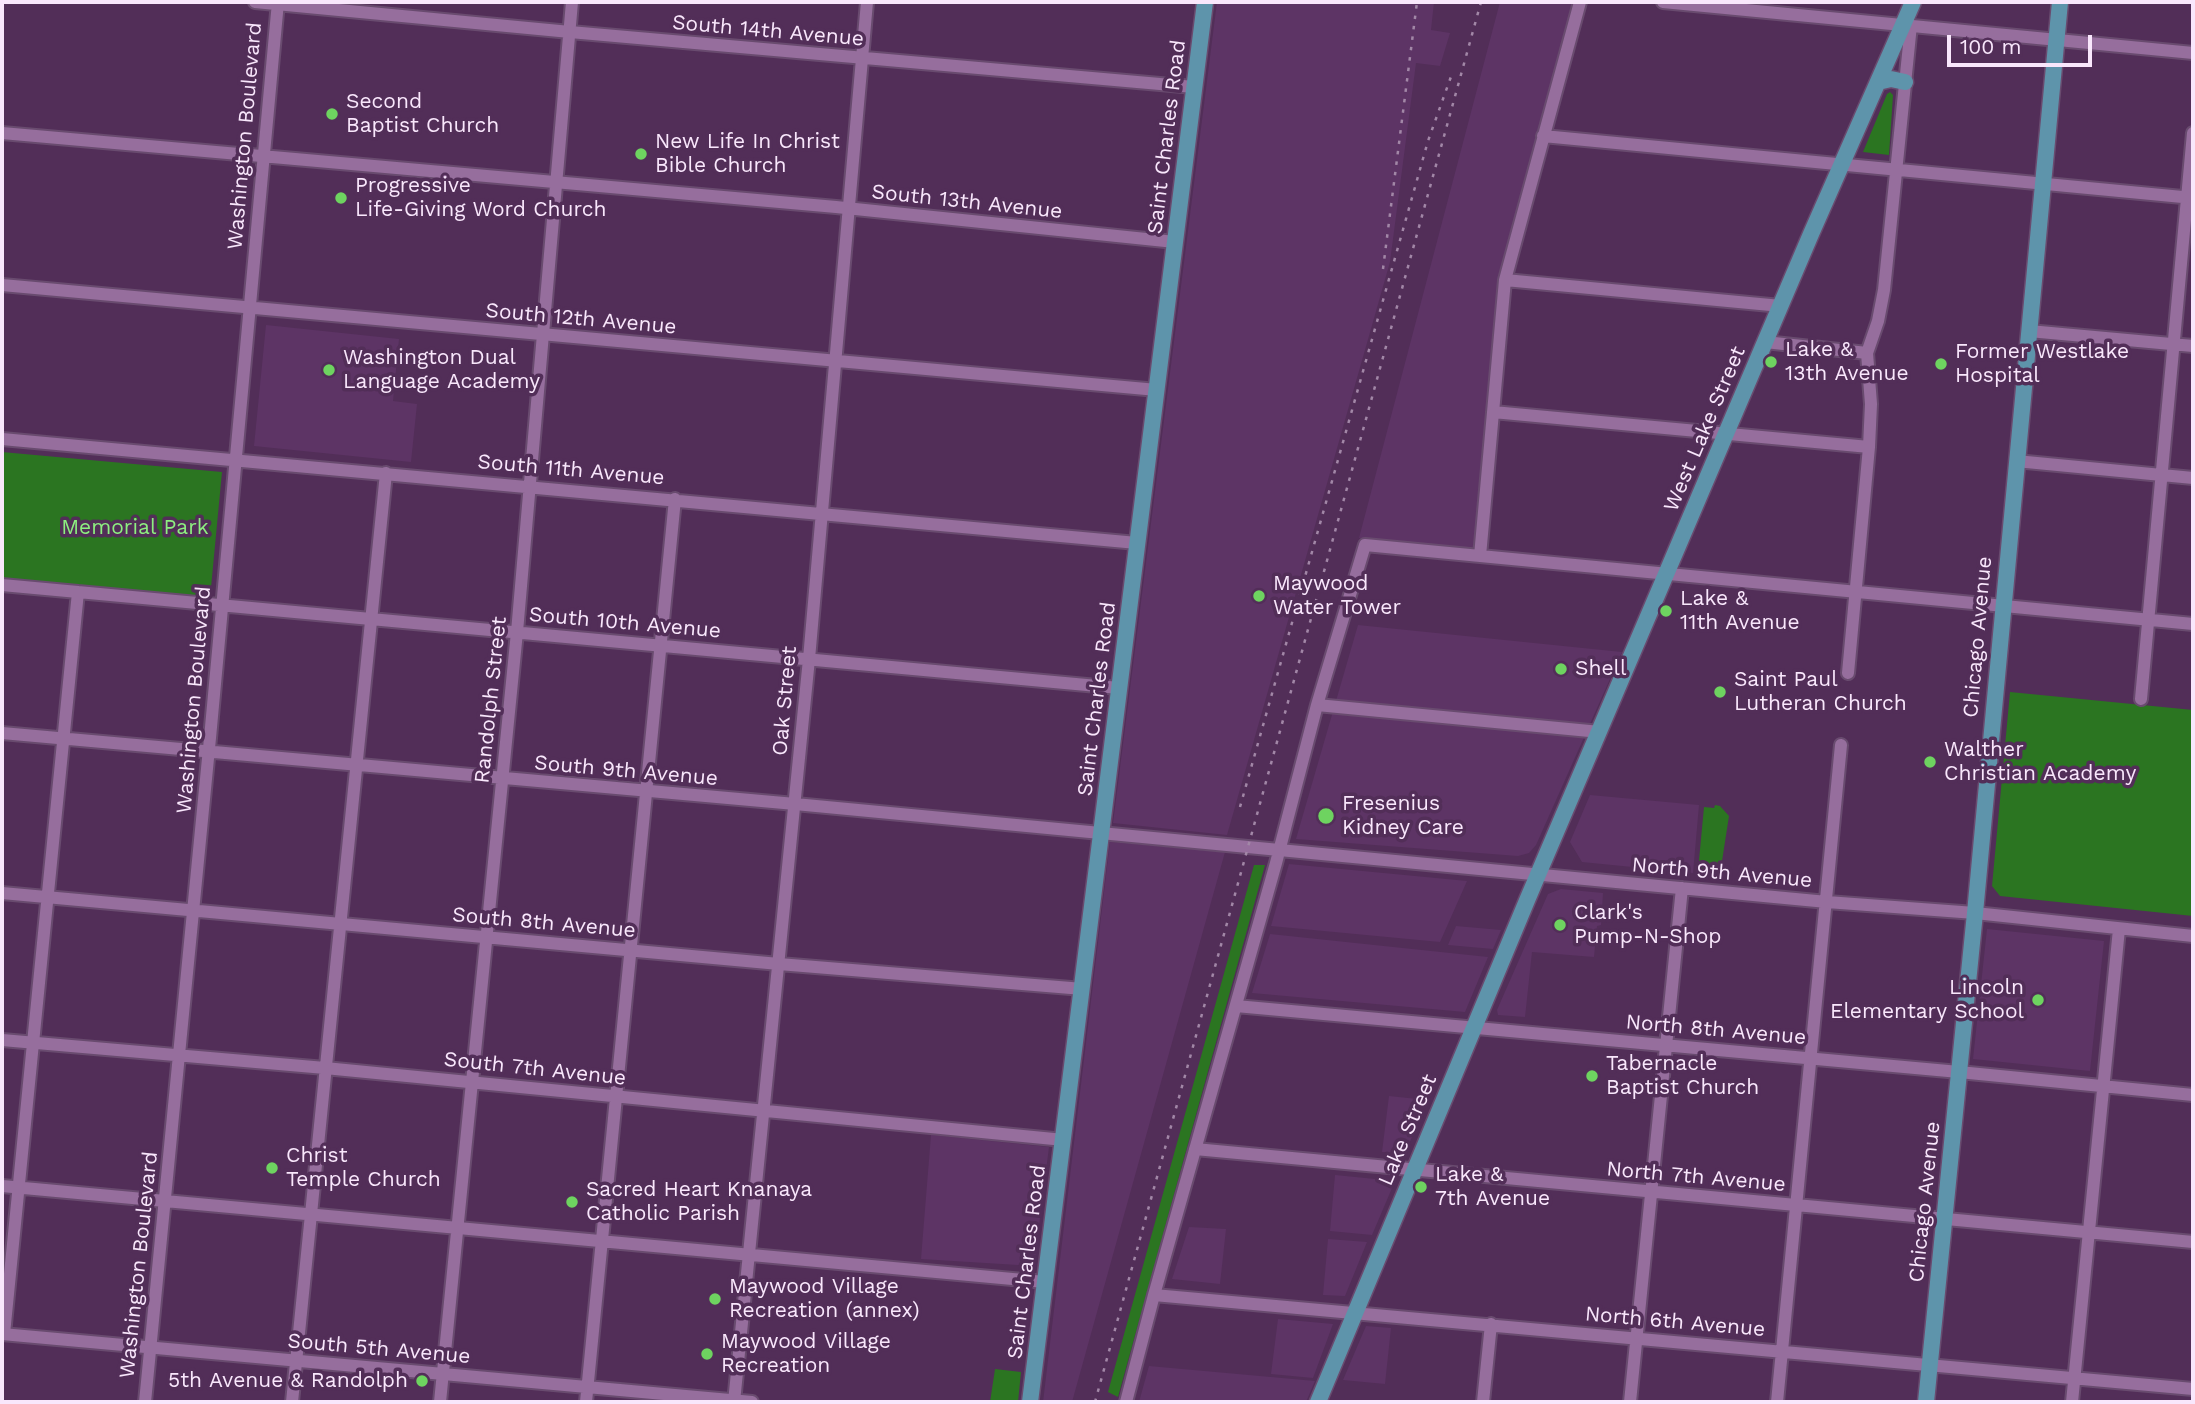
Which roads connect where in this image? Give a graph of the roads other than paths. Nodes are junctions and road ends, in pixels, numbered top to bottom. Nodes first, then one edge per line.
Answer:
1 (255, 2) edge
2 (572, 2) edge
3 (867, 2) edge
4 (1205, 2) edge
5 (1580, 2) edge
6 (1663, 2) edge
7 (1913, 2) edge
8 (2060, 2) edge
9 (278, 3) edge
10 (1908, 25) junction
11 (569, 32) junction
12 (2056, 40) junction
13 (2193, 53) edge
14 (862, 58) junction
15 (1878, 82) junction
16 (1905, 82) junction
17 (1194, 87) junction
18 (2, 133) edge
19 (2193, 133) edge
20 (1543, 136) junction
21 (262, 157) junction
22 (1842, 165) junction
23 (1897, 170) junction
24 (556, 183) junction
25 (2043, 184) junction
26 (2190, 198) edge
27 (849, 208) junction
28 (1175, 242) junction
29 (1505, 280) junction
30 (2, 285) edge
31 (1781, 306) junction
32 (248, 308) junction
33 (2029, 331) junction
34 (543, 336) junction
35 (1765, 342) junction
36 (2174, 344) junction
37 (2193, 346) edge
38 (1867, 354) junction
39 (835, 360) junction
40 (1157, 390) junction
41 (1493, 412) junction
42 (1726, 433) junction
43 (2, 439) edge
44 (1869, 447) junction
45 (235, 459) junction
46 (2016, 461) junction
47 (386, 472) junction
48 (2162, 474) junction
49 (2193, 478) edge
50 (529, 485) junction
51 (675, 499) junction
52 (822, 513) junction
53 (1137, 542) junction
54 (1480, 556) junction
55 (1666, 574) junction
56 (2, 586) edge
57 (78, 592) junction
58 (1857, 592) junction
59 (222, 605) junction
60 (2002, 606) junction
61 (371, 619) junction
62 (2149, 620) junction
63 (2193, 624) edge
64 (517, 632) junction
65 (661, 646) junction
66 (809, 659) junction
67 (1848, 673) dead end
68 (1119, 688) junction
69 (2141, 699) dead end
70 (1317, 705) junction
71 (1600, 732) junction
72 (2, 733) edge
73 (63, 739) junction
74 (1841, 745) dead end
75 (208, 752) junction
76 (356, 766) junction
77 (502, 779) junction
78 (647, 792) junction
79 (795, 804) junction
80 (1102, 834) junction
81 (1247, 847) joint
82 (1279, 850) junction
83 (1539, 875) junction
84 (1682, 888) junction
85 (2, 892) edge
86 (47, 897) junction
87 (1827, 902) junction
88 (193, 910) junction
89 (1975, 913) junction
90 (340, 924) junction
91 (2119, 929) junction
92 (2193, 936) edge
93 (487, 937) junction
94 (631, 950) junction
95 (779, 964) junction
96 (1083, 989) junction
97 (1236, 1006) junction
98 (1474, 1028) junction
99 (2, 1040) edge
100 (33, 1043) junction
101 (1666, 1045) junction
102 (179, 1056) junction
103 (1811, 1058) junction
104 (325, 1068) junction
105 (1959, 1072) junction
106 (472, 1083) junction
107 (2104, 1087) junction
108 (2193, 1095) edge
109 (617, 1097) junction
110 (762, 1111) junction
111 (1064, 1140) junction
112 (1195, 1149) junction
113 (1415, 1170) junction
114 (2, 1186) edge
115 (18, 1187) junction
116 (1651, 1192) junction
117 (165, 1201) junction
118 (1797, 1205) junction
119 (311, 1214) junction
120 (1944, 1219) junction
121 (458, 1228) junction
122 (2089, 1232) junction
123 (602, 1241) junction
124 (2193, 1242) edge
125 (748, 1254) junction
126 (1045, 1282) junction
127 (1154, 1295) junction
128 (1356, 1312) junction
129 (1491, 1324) junction
130 (3, 1334) edge
131 (1637, 1338) junction
132 (150, 1347) junction
133 (1782, 1351) junction
134 (296, 1360) junction
135 (1930, 1364) junction
136 (443, 1374) junction
137 (2074, 1378) junction
138 (588, 1387) junction
139 (2193, 1389) edge
140 (734, 1401) edge
141 (145, 1402) edge
142 (292, 1402) edge
143 (440, 1402) edge
144 (586, 1402) edge
145 (752, 1402) edge
146 (1030, 1402) edge
147 (1126, 1402) edge
148 (1318, 1402) edge
149 (1483, 1402) edge
150 (1630, 1402) edge
151 (1777, 1402) edge
152 (1926, 1402) edge
153 (2072, 1402) edge

1 - 9 street, South 14th Avenue
2 - 11 street, Randolph Street
3 - 14 street, Oak Street
4 - 17 main road, Saint Charles Road
5 - 20 street
6 - 10 street
7 - 10 main road, West Lake Street
8 - 12 main road, Chicago Avenue
9 - 11 street, South 14th Avenue
9 - 21 street, Washington Boulevard
10 - 12 street
10 - 15 main road, West Lake Street
10 - 16 street
11 - 14 street, South 14th Avenue
11 - 24 street, Randolph Street
12 - 13 street
12 - 25 main road, Chicago Avenue
14 - 17 street, South 14th Avenue
14 - 27 street, Oak Street
15 - 16 main road
15 - 22 main road, West Lake Street
16 - 23 street
17 - 28 main road, Saint Charles Road
18 - 21 street, South 13th Avenue
19 - 26 street
20 - 22 street
20 - 29 street
21 - 24 street, South 13th Avenue
21 - 32 street, Washington Boulevard
22 - 23 street
22 - 31 main road, West Lake Street
23 - 25 street
23 - 38 street
24 - 27 street, South 13th Avenue
24 - 34 street, Randolph Street
25 - 26 street
25 - 33 main road, Chicago Avenue
26 - 36 street
27 - 28 street, South 13th Avenue
27 - 39 street, Oak Street
28 - 40 main road, Saint Charles Road
29 - 31 street
29 - 41 street
30 - 32 street, South 12th Avenue
31 - 35 main road, West Lake Street
32 - 34 street, South 12th Avenue
32 - 45 street, Washington Boulevard
33 - 36 street
33 - 46 main road, Chicago Avenue
34 - 39 street, South 12th Avenue
34 - 50 street, Randolph Street
35 - 38 street
35 - 42 main road, West Lake Street
36 - 37 street
36 - 48 street
38 - 44 street
39 - 40 street, South 12th Avenue
39 - 52 street, Oak Street
40 - 53 main road, Saint Charles Road
41 - 42 street
41 - 54 street
42 - 44 street
42 - 55 main road, West Lake Street
43 - 45 street, South 11th Avenue
44 - 58 street
45 - 47 street, South 11th Avenue
45 - 59 street, Washington Boulevard
46 - 48 street
46 - 60 main road, Chicago Avenue
47 - 50 street, South 11th Avenue
47 - 61 street
48 - 49 street
48 - 62 street
50 - 51 street, South 11th Avenue
50 - 64 street, Randolph Street
51 - 52 street, South 11th Avenue
51 - 65 street
52 - 53 street, South 11th Avenue
52 - 66 street, Oak Street
53 - 68 main road, Saint Charles Road
54 - 55 street
54 - 70 street
55 - 58 street
55 - 71 main road, West Lake Street
56 - 57 street, South 10th Avenue
57 - 59 street, South 10th Avenue
57 - 73 street
58 - 60 street
58 - 67 street
59 - 61 street, South 10th Avenue
59 - 75 street, Washington Boulevard
60 - 62 street
60 - 89 main road, Chicago Avenue
61 - 64 street, South 10th Avenue
61 - 76 street
62 - 63 street
62 - 69 street
64 - 65 street, South 10th Avenue
64 - 77 street, Randolph Street
65 - 66 street, South 10th Avenue
65 - 78 street
66 - 68 street, South 10th Avenue
66 - 79 street, Oak Street
68 - 80 main road, Saint Charles Road
70 - 71 street
70 - 82 street
71 - 83 main road, West Lake Street
72 - 73 street, South 9th Avenue
73 - 75 street, South 9th Avenue
73 - 86 street
74 - 87 street
75 - 76 street, South 9th Avenue
75 - 88 street, Washington Boulevard
76 - 77 street, South 9th Avenue
76 - 90 street
77 - 78 street, South 9th Avenue
77 - 93 street, Randolph Street
78 - 79 street, South 9th Avenue
78 - 94 street
79 - 80 street, South 9th Avenue
79 - 95 street, Oak Street
80 - 81 street, South 9th Avenue
80 - 96 main road, Saint Charles Road
81 - 82 street, North 9th Avenue
82 - 83 street, North 9th Avenue
82 - 97 street
83 - 84 street, North 9th Avenue
83 - 98 main road, Lake Street
84 - 87 street, North 9th Avenue
84 - 101 street
85 - 86 street, South 8th Avenue
86 - 88 street, South 8th Avenue
86 - 100 street
87 - 89 street, North 9th Avenue
87 - 103 street
88 - 90 street, South 8th Avenue
88 - 102 street, Washington Boulevard
89 - 91 street, North 9th Avenue
89 - 105 main road, Chicago Avenue
90 - 93 street, South 8th Avenue
90 - 104 street
91 - 92 street, North 9th Avenue
91 - 107 street
93 - 94 street, South 8th Avenue
93 - 106 street, Randolph Street
94 - 95 street, South 8th Avenue
94 - 109 street
95 - 96 street, South 8th Avenue
95 - 110 street, Oak Street
96 - 111 main road, Saint Charles Road
97 - 98 street, North 8th Avenue
97 - 112 street
98 - 101 street, North 8th Avenue
98 - 113 main road, Lake Street
99 - 100 street, South 7th Avenue
100 - 102 street, South 7th Avenue
100 - 115 street
101 - 103 street, North 8th Avenue
101 - 116 street
102 - 104 street, South 7th Avenue
102 - 117 street, Washington Boulevard
103 - 105 street, North 8th Avenue
103 - 118 street
104 - 106 street, South 7th Avenue
104 - 119 street
105 - 107 street, North 8th Avenue
105 - 120 main road, Chicago Avenue
106 - 109 street, South 7th Avenue
106 - 121 street, Randolph Street
107 - 108 street, North 8th Avenue
107 - 122 street
109 - 110 street, South 7th Avenue
109 - 123 street
110 - 111 street, South 7th Avenue
110 - 125 street, Oak Street
111 - 126 main road, Saint Charles Road
112 - 113 street, North 7th Avenue
112 - 127 street
113 - 116 street, North 7th Avenue
113 - 128 main road, Lake Street
114 - 115 street
115 - 117 street
115 - 130 street
116 - 118 street, North 7th Avenue
116 - 131 street
117 - 119 street
117 - 132 street, Washington Boulevard
118 - 120 street, North 7th Avenue
118 - 133 street
119 - 121 street
119 - 134 street
120 - 122 street, North 7th Avenue
120 - 135 main road, Chicago Avenue
121 - 123 street
121 - 136 street, Randolph Street
122 - 124 street, North 7th Avenue
122 - 137 street
123 - 125 street
123 - 138 street
125 - 126 street
125 - 140 street, Oak Street
126 - 146 main road, Saint Charles Road
127 - 128 street, North 6th Avenue
127 - 147 street
128 - 129 street, North 6th Avenue
128 - 148 main road, Lake Street
129 - 131 street, North 6th Avenue
129 - 149 street
130 - 132 street, South 5th Avenue
131 - 133 street, North 6th Avenue
131 - 150 street
132 - 134 street, South 5th Avenue
132 - 141 street, Washington Boulevard
133 - 135 street, North 6th Avenue
133 - 151 street
134 - 136 street, South 5th Avenue
134 - 142 street
135 - 137 street, North 6th Avenue
135 - 152 main road, Chicago Avenue
136 - 138 street, South 5th Avenue
136 - 143 street, Randolph Street
137 - 139 street, North 6th Avenue
137 - 153 street
138 - 140 street, South 5th Avenue
138 - 144 street
140 - 145 street, South 5th Avenue

